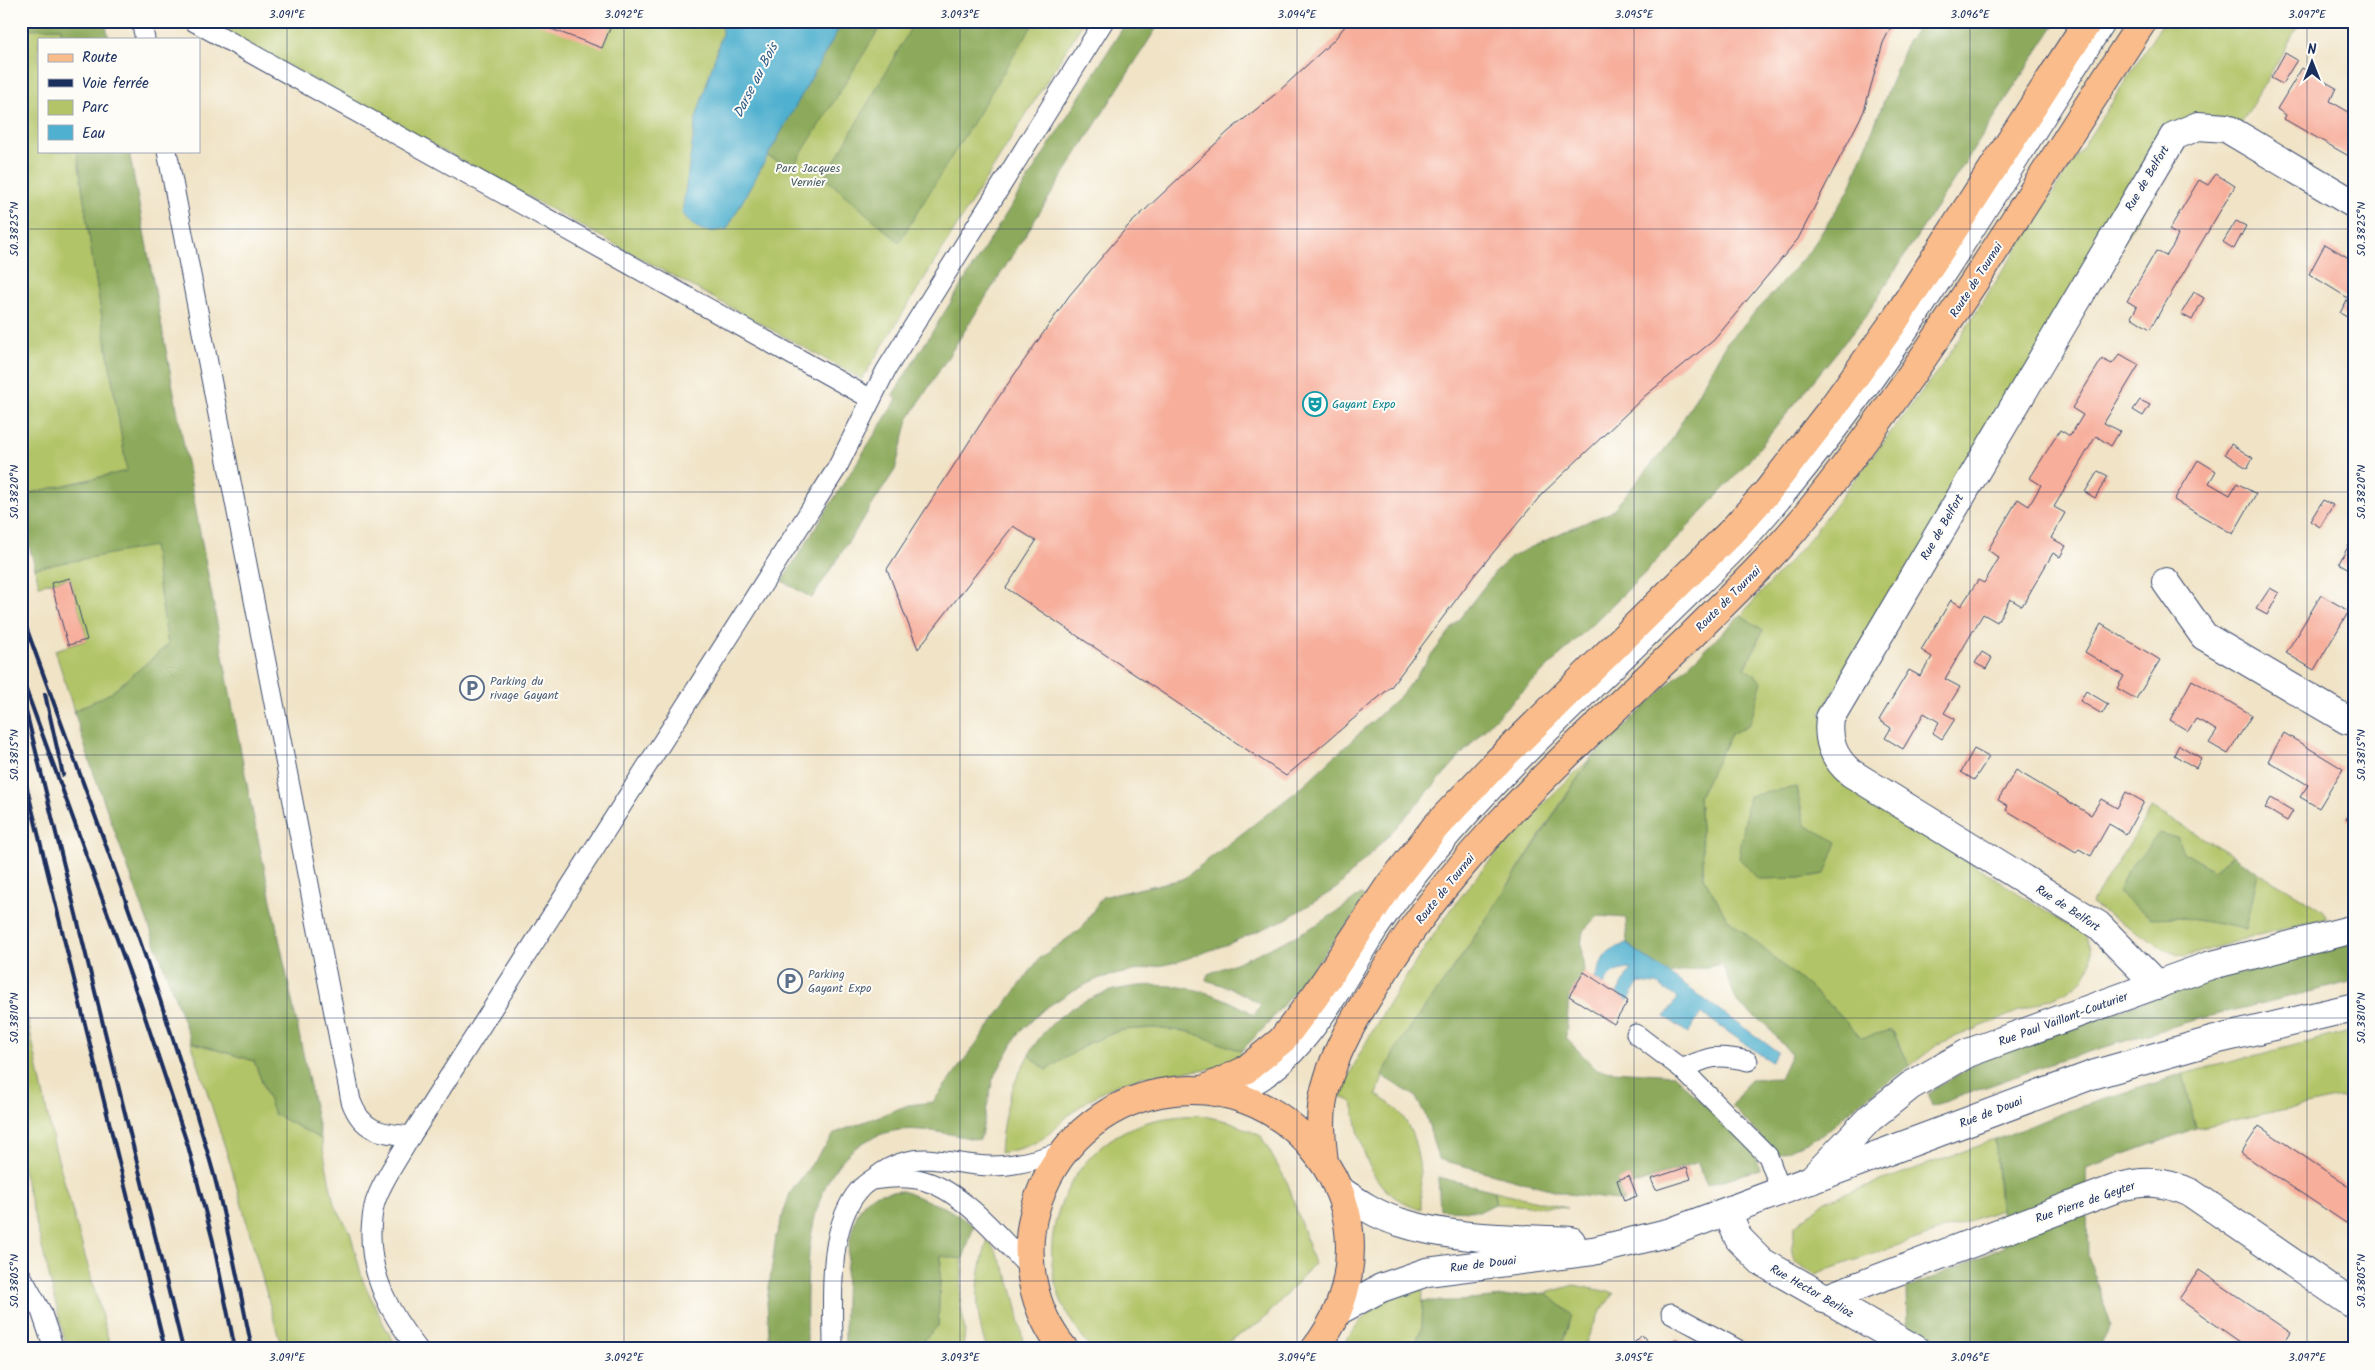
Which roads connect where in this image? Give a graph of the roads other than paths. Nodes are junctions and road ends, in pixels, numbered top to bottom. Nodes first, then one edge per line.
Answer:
1 (141, 21) edge
2 (193, 21) edge
3 (1104, 21) edge
4 (2088, 21) edge
5 (2107, 21) edge
6 (2143, 21) edge
7 (145, 38) edge
8 (167, 152) edge
9 (2354, 204) edge
10 (871, 399) junction
11 (2166, 582) dead end
12 (2351, 718) edge
13 (2354, 928) edge
14 (2156, 985) junction
15 (2354, 1007) edge
16 (1636, 1034) dead end
17 (1748, 1061) dead end
18 (1682, 1069) junction
19 (1203, 1090) junction
20 (1233, 1095) junction
21 (411, 1136) junction
22 (1065, 1150) junction
23 (1324, 1162) junction
24 (871, 1180) junction
25 (1811, 1180) junction
26 (1338, 1189) junction
27 (1781, 1191) junction
28 (1727, 1212) junction
29 (1635, 1241) junction
30 (1030, 1269) junction
31 (21, 1274) edge
32 (1824, 1299) junction
33 (2354, 1305) edge
34 (1338, 1311) junction
35 (1671, 1313) dead end
36 (1055, 1343) edge
37 (1316, 1348) edge
38 (54, 1349) edge
39 (418, 1349) edge
40 (833, 1349) edge
41 (1737, 1349) edge
42 (1915, 1349) edge

1 - 7 lane
2 - 10 lane
3 - 10 lane
4 - 19 main road
5 - 20 lane
6 - 23 main road, Route de Tournai
8 - 21 lane
9 - 14 street, Rue de Belfort
10 - 21 lane
11 - 12 street
13 - 14 street, Rue Paul Vaillant-Couturier
14 - 25 street, Rue Paul Vaillant-Couturier
15 - 25 street, Rue de Douai
16 - 18 lane
17 - 18 lane
18 - 27 lane
19 - 20 main road
19 - 22 main road
20 - 23 main road
21 - 39 lane
22 - 24 lane
22 - 30 main road
23 - 26 main road
24 - 30 lane
24 - 40 lane
25 - 27 street, Rue de Douai
26 - 29 street, Rue de Douai
26 - 34 main road
27 - 28 street, Rue de Douai
28 - 29 street, Rue de Douai
28 - 32 street, Rue Hector Berlioz
29 - 34 street, Rue de Douai
30 - 36 main road
31 - 38 lane
32 - 33 street, Rue Pierre de Geyter
32 - 42 street, Rue Hector Berlioz
34 - 37 main road
35 - 41 lane

